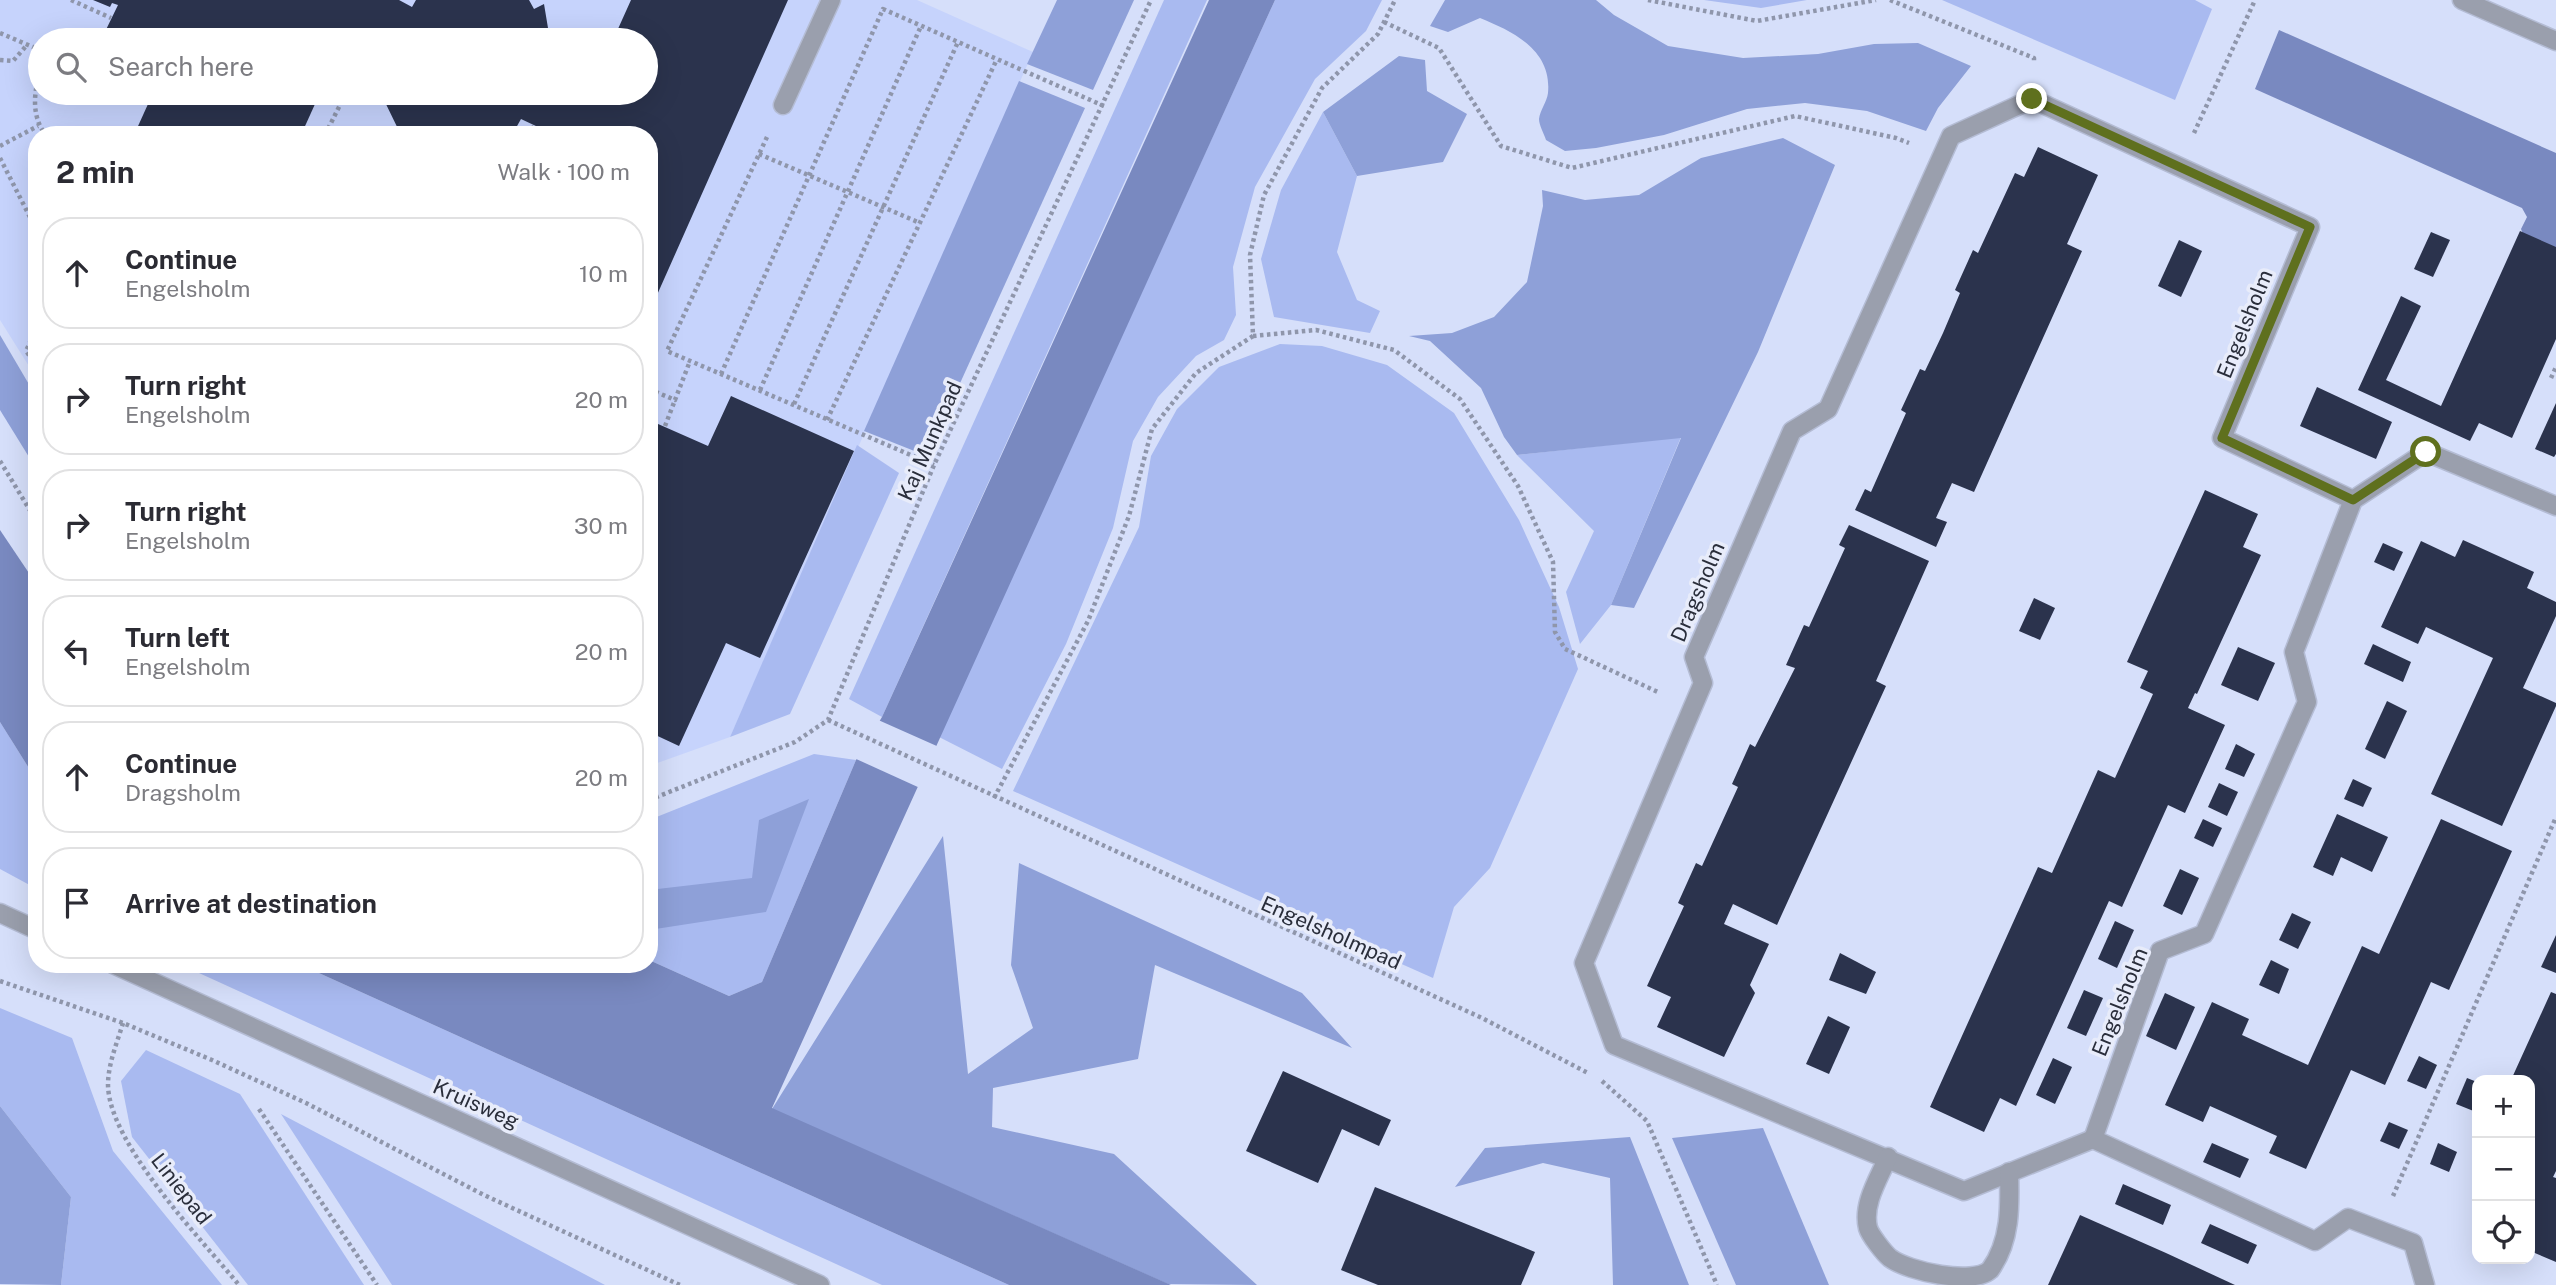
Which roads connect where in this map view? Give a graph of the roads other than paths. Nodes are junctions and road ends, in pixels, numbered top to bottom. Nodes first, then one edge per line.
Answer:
1 (831, 0) edge
2 (2462, 0) edge
3 (2556, 41) edge
4 (783, 105) road end
5 (2179, 165) joint
6 (2353, 500) junction
7 (2556, 506) edge
8 (0, 913) edge
9 (28, 926) edge
10 (133, 973) edge
11 (2093, 1139) junction
12 (1888, 1157) junction
13 (2010, 1172) junction
14 (820, 1285) edge
15 (2425, 1285) edge

1 - 4 street
2 - 3 street
5 - 6 street, Engelsholm
5 - 12 street, Dragsholm
6 - 7 street
6 - 11 street, Engelsholm
8 - 9 street
10 - 14 street, Kruisweg
11 - 13 street, Dragsholm
11 - 15 street
12 - 13 street, Dragsholm
12 - 13 street

